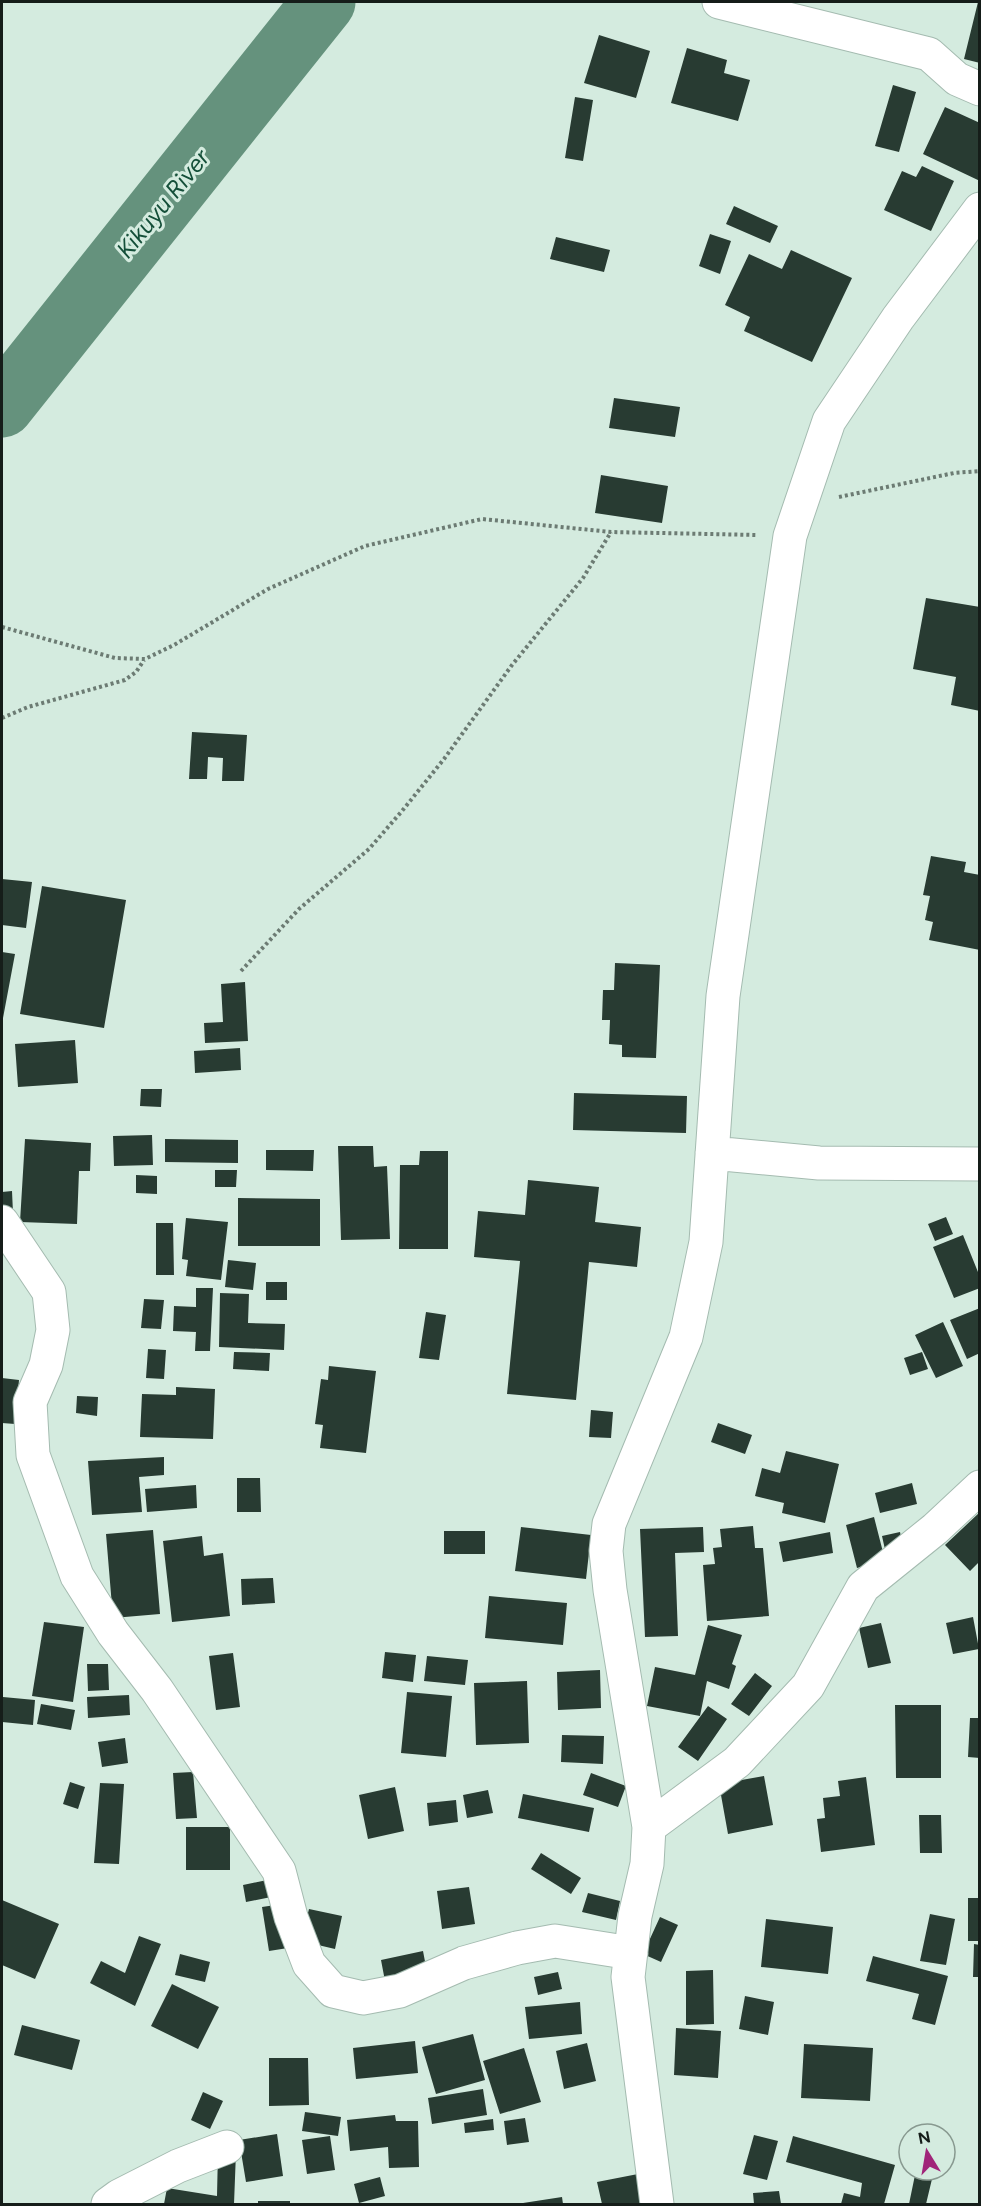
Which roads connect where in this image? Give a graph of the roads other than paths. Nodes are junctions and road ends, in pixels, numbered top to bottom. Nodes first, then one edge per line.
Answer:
1 (719, 2) edge
2 (980, 89) edge
3 (980, 209) edge
4 (712, 1153) junction
5 (980, 1164) edge
6 (2, 1222) edge
7 (980, 1487) edge
8 (649, 1827) junction
9 (631, 1953) junction
10 (227, 2147) dead end
11 (108, 2205) edge
12 (657, 2205) edge

1 - 2 street
3 - 4 street
4 - 5 street
4 - 8 street
6 - 9 street
7 - 8 street
8 - 9 street
9 - 12 street
10 - 11 street

